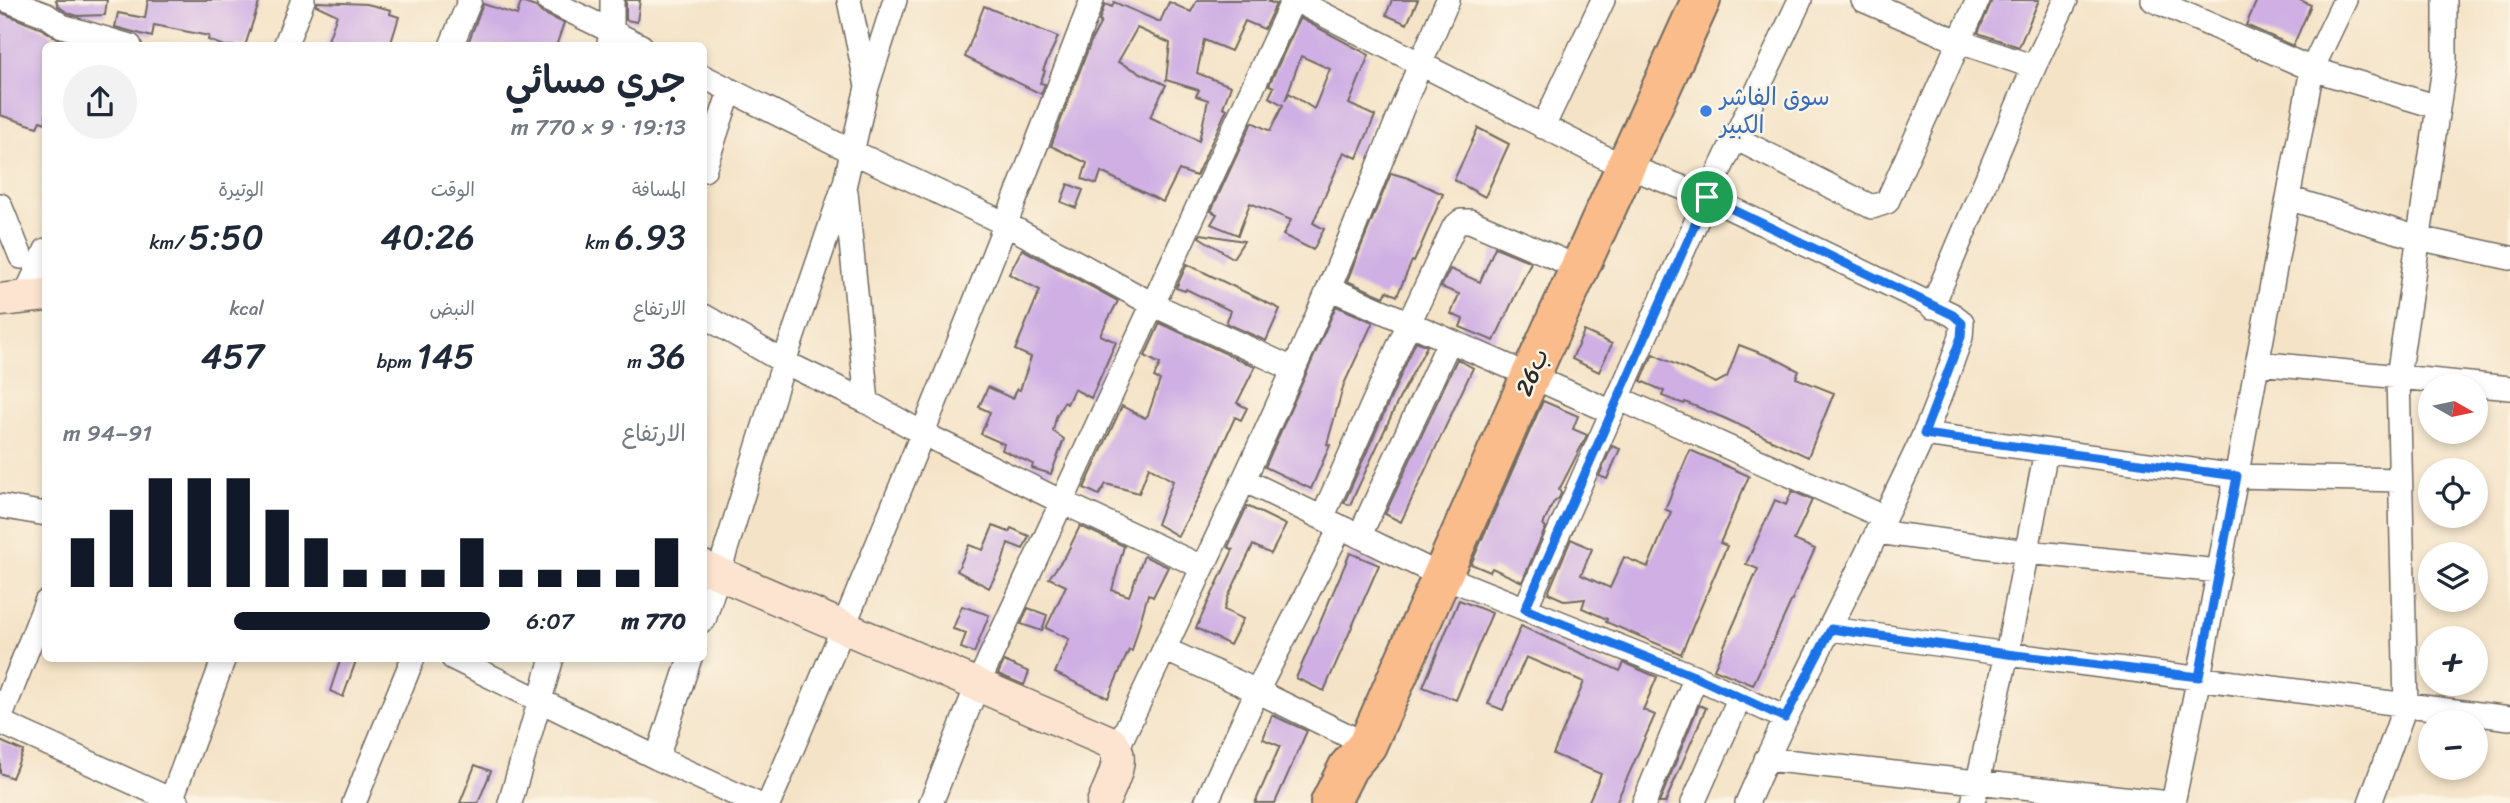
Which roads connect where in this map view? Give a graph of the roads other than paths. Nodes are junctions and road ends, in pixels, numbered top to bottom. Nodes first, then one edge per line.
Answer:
1 (6, 0) edge
2 (55, 0) edge
3 (303, 0) edge
4 (470, 0) edge
5 (548, 0) edge
6 (612, 0) edge
7 (849, 0) edge
8 (895, 0) edge
9 (1091, 0) edge
10 (1294, 0) edge
11 (1448, 0) edge
12 (1603, 0) edge
13 (1678, 0) edge
14 (1701, 0) edge
15 (1800, 0) edge
16 (1863, 0) edge
17 (1978, 0) edge
18 (2066, 0) edge
19 (2153, 0) edge
20 (2345, 0) edge
21 (2445, 0) edge
22 (1889, 5) edge
23 (62, 26) junction
24 (610, 38) edge
25 (114, 42) edge
26 (287, 42) edge
27 (454, 42) edge
28 (1960, 42) junction
29 (1419, 64) junction
30 (2034, 67) junction
31 (2312, 69) junction
32 (707, 79) edge
33 (867, 86) junction
34 (730, 91) junction
35 (2438, 107) junction
36 (1543, 127) junction
37 (1735, 138) junction
38 (852, 152) junction
39 (707, 161) edge
40 (1616, 163) junction
41 (845, 183) junction
42 (1707, 197) junction
43 (2288, 198) junction
44 (0, 205) edge
45 (1006, 224) junction
46 (2417, 238) junction
47 (2510, 258) edge
48 (1561, 260) junction
49 (25, 274) edge
50 (1329, 288) junction
51 (1154, 305) junction
52 (1932, 307) junction
53 (707, 318) edge
54 (1409, 323) junction
55 (1449, 342) junction
56 (784, 362) junction
57 (2258, 363) junction
58 (1293, 369) junction
59 (1520, 372) junction
60 (2398, 377) junction
61 (2510, 388) edge
62 (867, 401) junction
63 (1615, 405) junction
64 (922, 433) junction
65 (1924, 434) junction
66 (2046, 451) junction
67 (2237, 476) junction
68 (1244, 480) junction
69 (2399, 480) junction
70 (1062, 502) junction
71 (0, 506) edge
72 (42, 513) edge
73 (1881, 525) junction
74 (1341, 527) junction
75 (2027, 552) junction
76 (1202, 567) junction
77 (711, 570) edge
78 (2219, 571) junction
79 (1434, 572) junction
80 (707, 599) edge
81 (1525, 609) junction
82 (42, 612) edge
83 (844, 628) junction
84 (1831, 629) junction
85 (1164, 649) junction
86 (2007, 654) junction
87 (222, 662) edge
88 (411, 662) edge
89 (461, 662) edge
90 (551, 662) edge
91 (689, 662) edge
92 (1696, 677) junction
93 (2199, 677) junction
94 (976, 686) junction
95 (1257, 691) junction
96 (1740, 697) junction
97 (539, 699) junction
98 (2406, 704) junction
99 (1785, 718) junction
100 (2510, 718) edge
101 (0, 720) edge
102 (1117, 749) junction
103 (1356, 750) junction
104 (657, 758) junction
105 (1766, 759) junction
106 (1975, 793) edge
107 (173, 802) edge
108 (354, 803) edge
109 (510, 803) edge
110 (755, 803) edge
111 (769, 803) edge
112 (930, 803) edge
113 (1103, 803) edge
114 (1206, 803) edge
115 (1330, 803) edge
116 (1644, 803) edge
117 (1693, 803) edge
118 (1747, 803) edge
119 (2171, 803) edge
120 (2370, 803) edge

1 - 23 street
2 - 23 street
3 - 26 street
4 - 27 street
5 - 24 street
6 - 24 street
7 - 33 street
8 - 33 street
9 - 45 street
10 - 29 street
10 - 51 street
11 - 29 street
12 - 36 street
13 - 40 highway, 26ب
14 - 40 highway, 26ب
15 - 37 street
16 - 22 street
17 - 28 street
18 - 30 street
19 - 31 street
20 - 31 street
21 - 35 street
22 - 28 street
23 - 25 street
28 - 30 street
28 - 37 street
29 - 36 street
29 - 50 street
30 - 52 street
31 - 35 street
31 - 43 street
32 - 34 street
33 - 38 street
34 - 38 street
34 - 39 street
35 - 46 street
36 - 40 street
37 - 42 street
38 - 41 street
38 - 45 street
40 - 42 street
40 - 48 highway, 26ب
40 - 59 highway, 26ب
41 - 56 street
41 - 62 street
42 - 52 street
42 - 63 street
43 - 46 street
43 - 57 street
44 - 49 street
45 - 51 street
45 - 64 street
46 - 47 street
46 - 60 street
48 - 54 street
48 - 59 highway, 26ب
50 - 54 street
50 - 58 street
51 - 58 street
51 - 70 street
52 - 65 street
53 - 56 street
54 - 55 street
54 - 74 street
55 - 59 street
55 - 74 street
56 - 62 street
56 - 77 street
57 - 60 street
57 - 67 street
58 - 68 street
59 - 63 street
59 - 79 highway, 26ب
60 - 61 street
60 - 69 street
62 - 64 street
63 - 73 street
63 - 81 street
64 - 70 street
64 - 83 street
65 - 66 street
65 - 73 street
66 - 67 street
66 - 75 street
67 - 69 street
67 - 78 street
68 - 74 street
68 - 76 street
69 - 98 street
70 - 76 street
70 - 94 street
71 - 72 street
73 - 75 street
73 - 84 street
74 - 79 street
74 - 95 street
75 - 78 street
75 - 86 street
76 - 85 street
77 - 80 street
77 - 83 street
78 - 93 street
79 - 81 street
79 - 103 highway, 26ب
81 - 92 street
82 - 101 street
83 - 94 street
83 - 111 street
84 - 86 street
84 - 99 street
85 - 95 street
85 - 102 street
86 - 93 street
86 - 106 street
87 - 107 street
88 - 108 street
89 - 97 street
90 - 97 street
91 - 104 street
92 - 96 street
92 - 116 street
93 - 98 street
93 - 119 street
94 - 102 street
94 - 112 street
95 - 103 street
95 - 114 street
96 - 99 street
96 - 117 street
97 - 104 street
97 - 109 street
98 - 100 street
98 - 120 street
99 - 105 street
101 - 107 street
102 - 113 street
103 - 115 highway, 26ب
104 - 110 street
105 - 106 street
105 - 118 street
106 - 119 street

